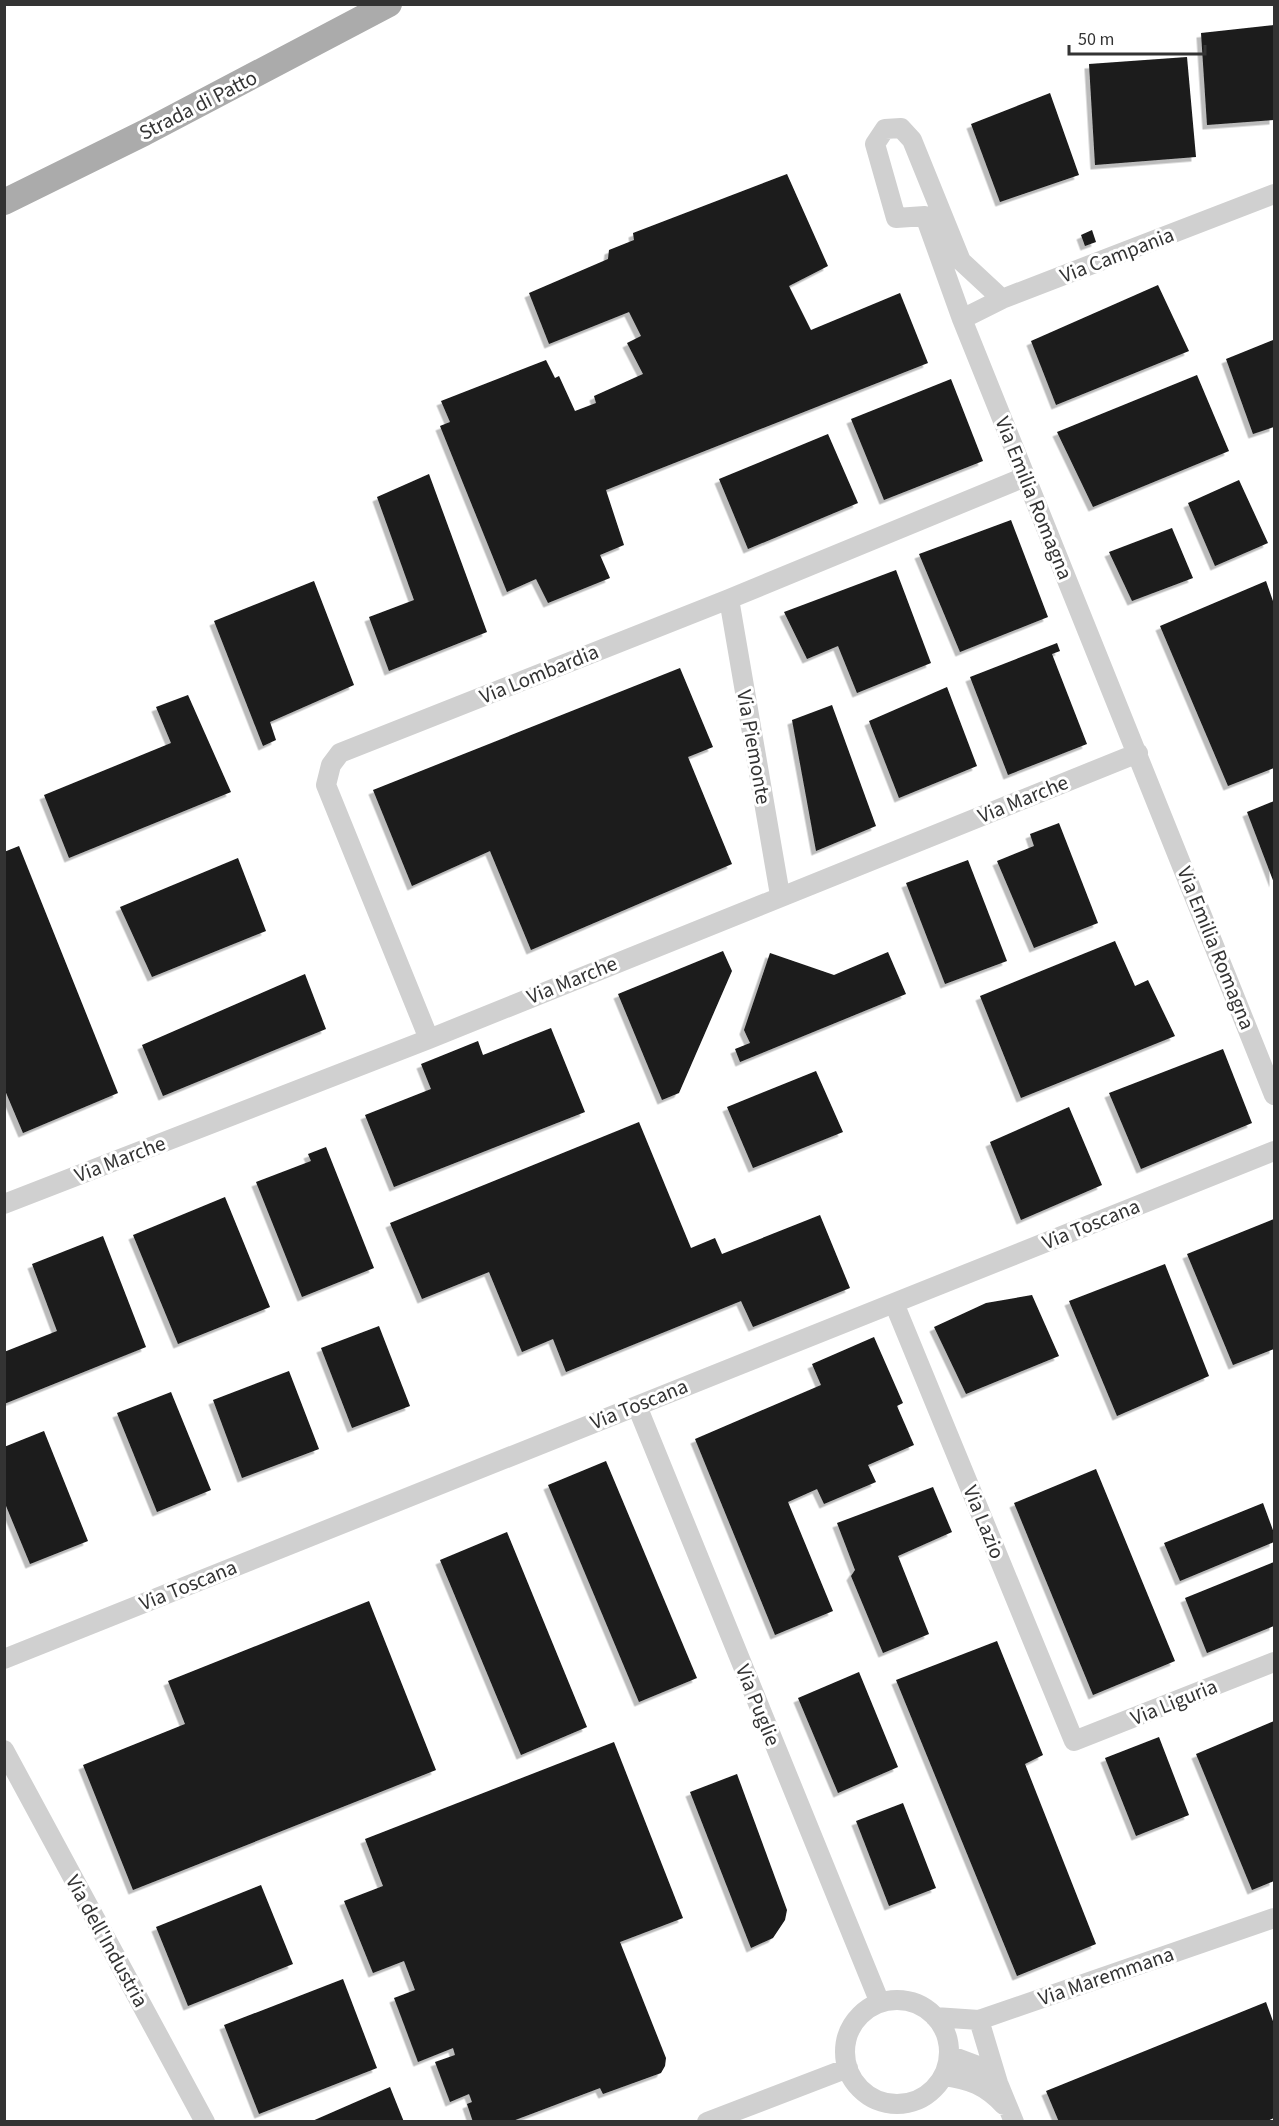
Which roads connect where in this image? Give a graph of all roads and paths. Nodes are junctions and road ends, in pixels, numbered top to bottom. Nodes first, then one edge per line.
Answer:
1 (389, 4) edge
2 (1275, 194) edge
3 (4, 202) edge
4 (1002, 299) junction
5 (962, 319) junction
6 (1025, 477) junction
7 (729, 599) junction
8 (1138, 753) junction
9 (780, 895) junction
10 (429, 1039) junction
11 (1275, 1095) edge
12 (1275, 1151) edge
13 (4, 1204) edge
14 (894, 1303) junction
15 (637, 1406) junction
16 (4, 1659) edge
17 (1275, 1662) edge
18 (1074, 1741) joint
19 (6, 1756) edge
20 (1275, 1918) edge
21 (880, 2003) junction
22 (935, 2017) junction
23 (979, 2020) junction
24 (949, 2055) junction
25 (848, 2068) junction
26 (944, 2076) junction
27 (998, 2083) junction
28 (1012, 2116) edge
29 (205, 2121) edge
30 (707, 2121) edge

1 - 3 main road, Strada di Patto
2 - 4 street, Via Campania
4 - 5 street, Via Campania
4 - 5 street, Via Emilia Romagna
5 - 6 street, Via Emilia Romagna
6 - 7 street, Via Lombardia
6 - 8 street, Via Emilia Romagna
7 - 9 street, Via Piemonte
7 - 10 street, Via Lombardia
8 - 9 street, Via Marche
8 - 11 street, Via Emilia Romagna
9 - 10 street, Via Marche
10 - 13 street, Via Marche
12 - 14 street, Via Toscana
14 - 15 street, Via Toscana
14 - 18 street, Via Lazio
15 - 16 street, Via Toscana
15 - 21 street, Via Puglie
17 - 18 street, Via Liguria
19 - 29 street, Via dell'Industria
20 - 23 street, Via Maremmana
21 - 22 street
21 - 25 street
22 - 23 street, Via Maremmana
22 - 24 street
23 - 27 street
24 - 26 street
24 - 27 street
25 - 26 street
25 - 30 street
26 - 28 street
27 - 28 street

